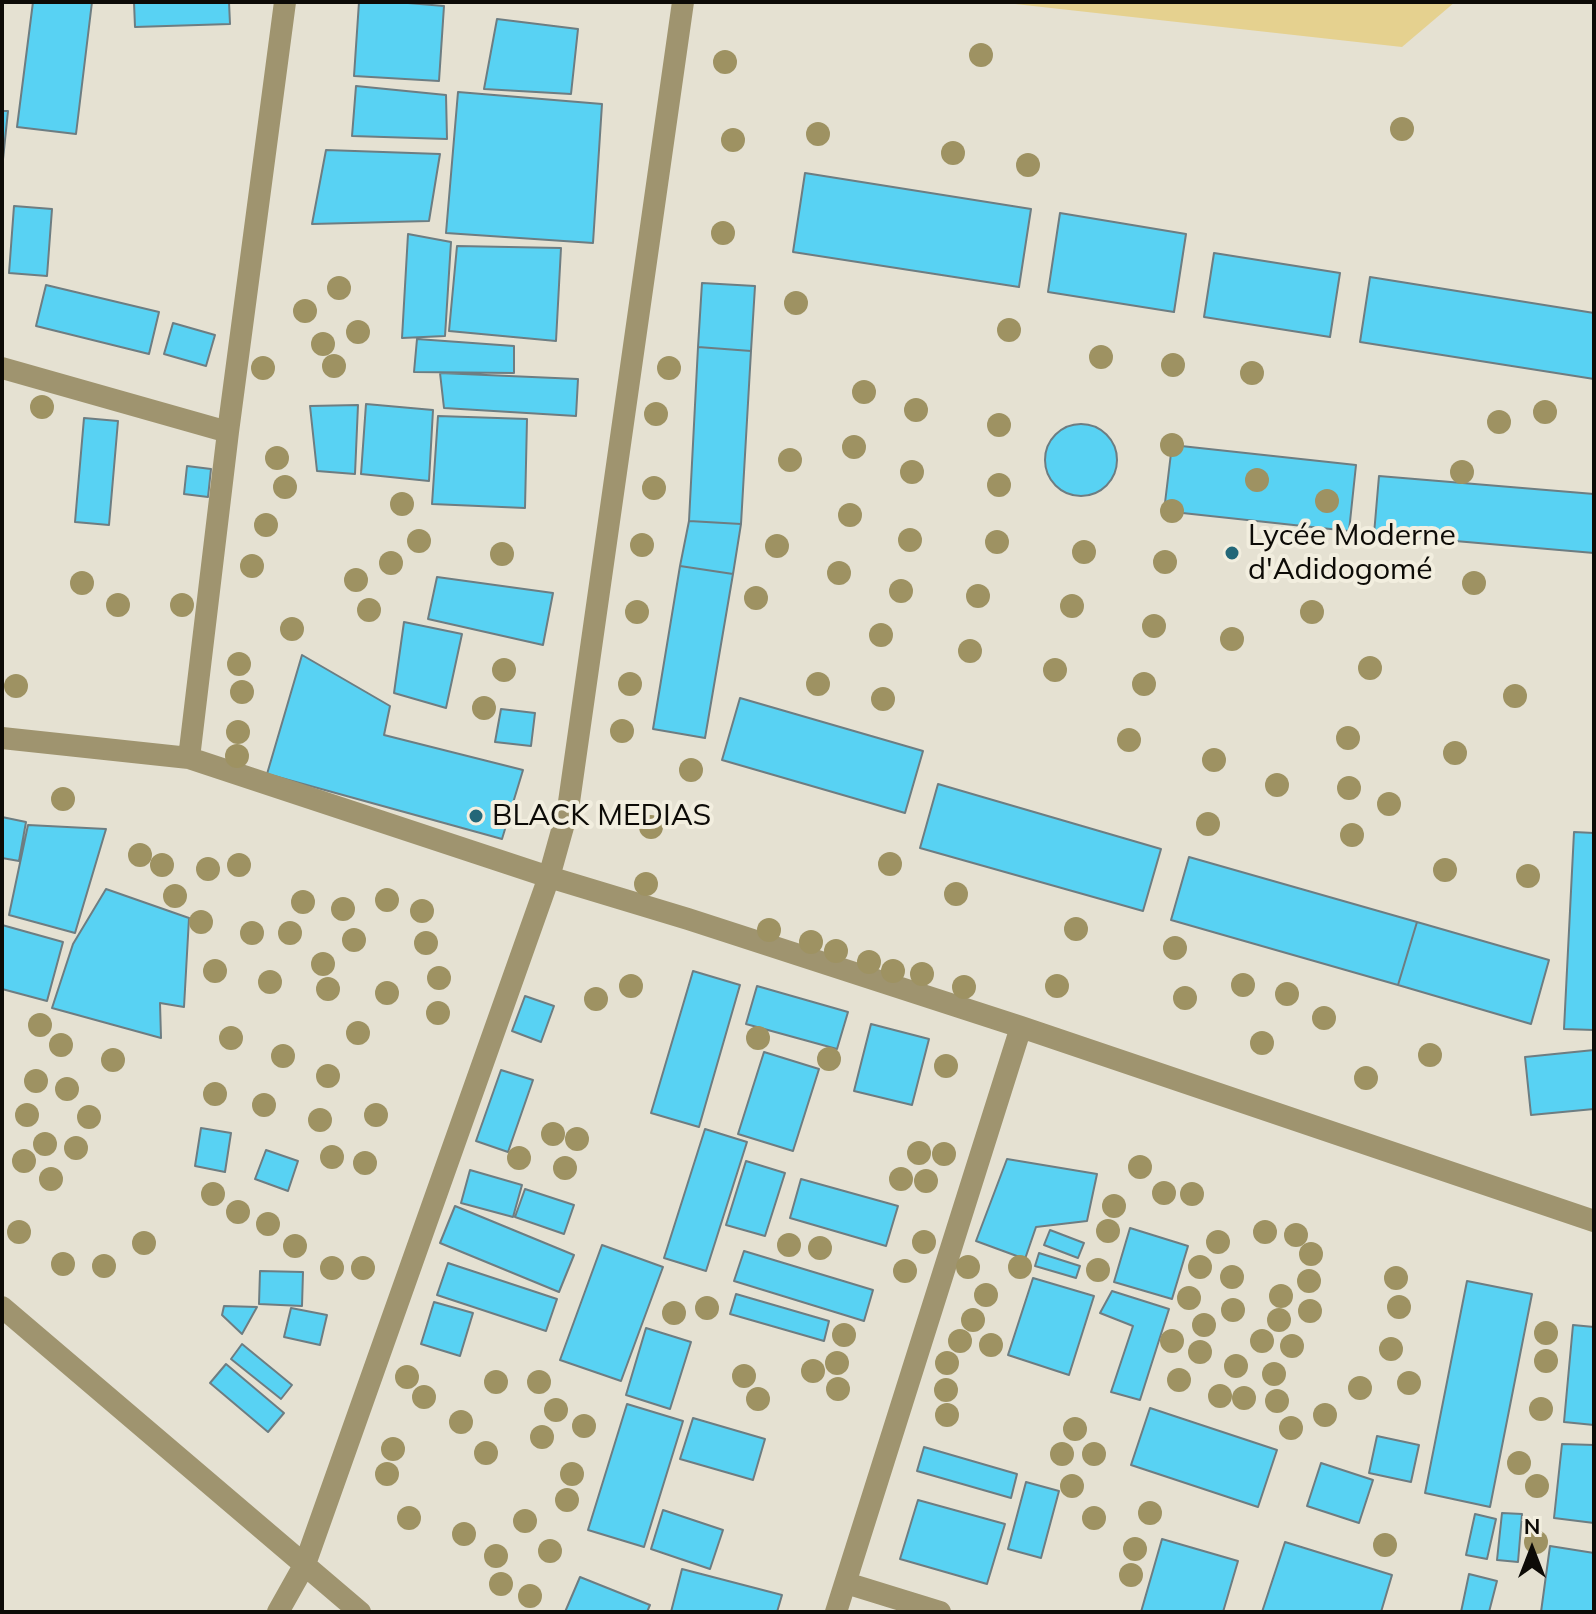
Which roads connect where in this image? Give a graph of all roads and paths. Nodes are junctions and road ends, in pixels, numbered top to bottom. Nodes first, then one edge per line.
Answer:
1 (285, 2) edge
2 (683, 2) edge
3 (2, 368) edge
4 (228, 432) junction
5 (2, 738) edge
6 (189, 758) junction
7 (549, 877) junction
8 (1021, 1027) junction
9 (1594, 1221) edge
10 (2, 1307) edge
11 (305, 1564) junction
12 (846, 1583) junction
13 (278, 1612) edge
14 (360, 1612) edge
15 (836, 1612) edge
16 (940, 1612) edge

1 - 4 street
2 - 7 street
3 - 4 street
4 - 6 street
5 - 6 street
6 - 7 street
7 - 8 street
7 - 11 street
8 - 9 street
8 - 12 street
10 - 11 street
11 - 13 street
11 - 14 street
12 - 15 street
12 - 16 street

